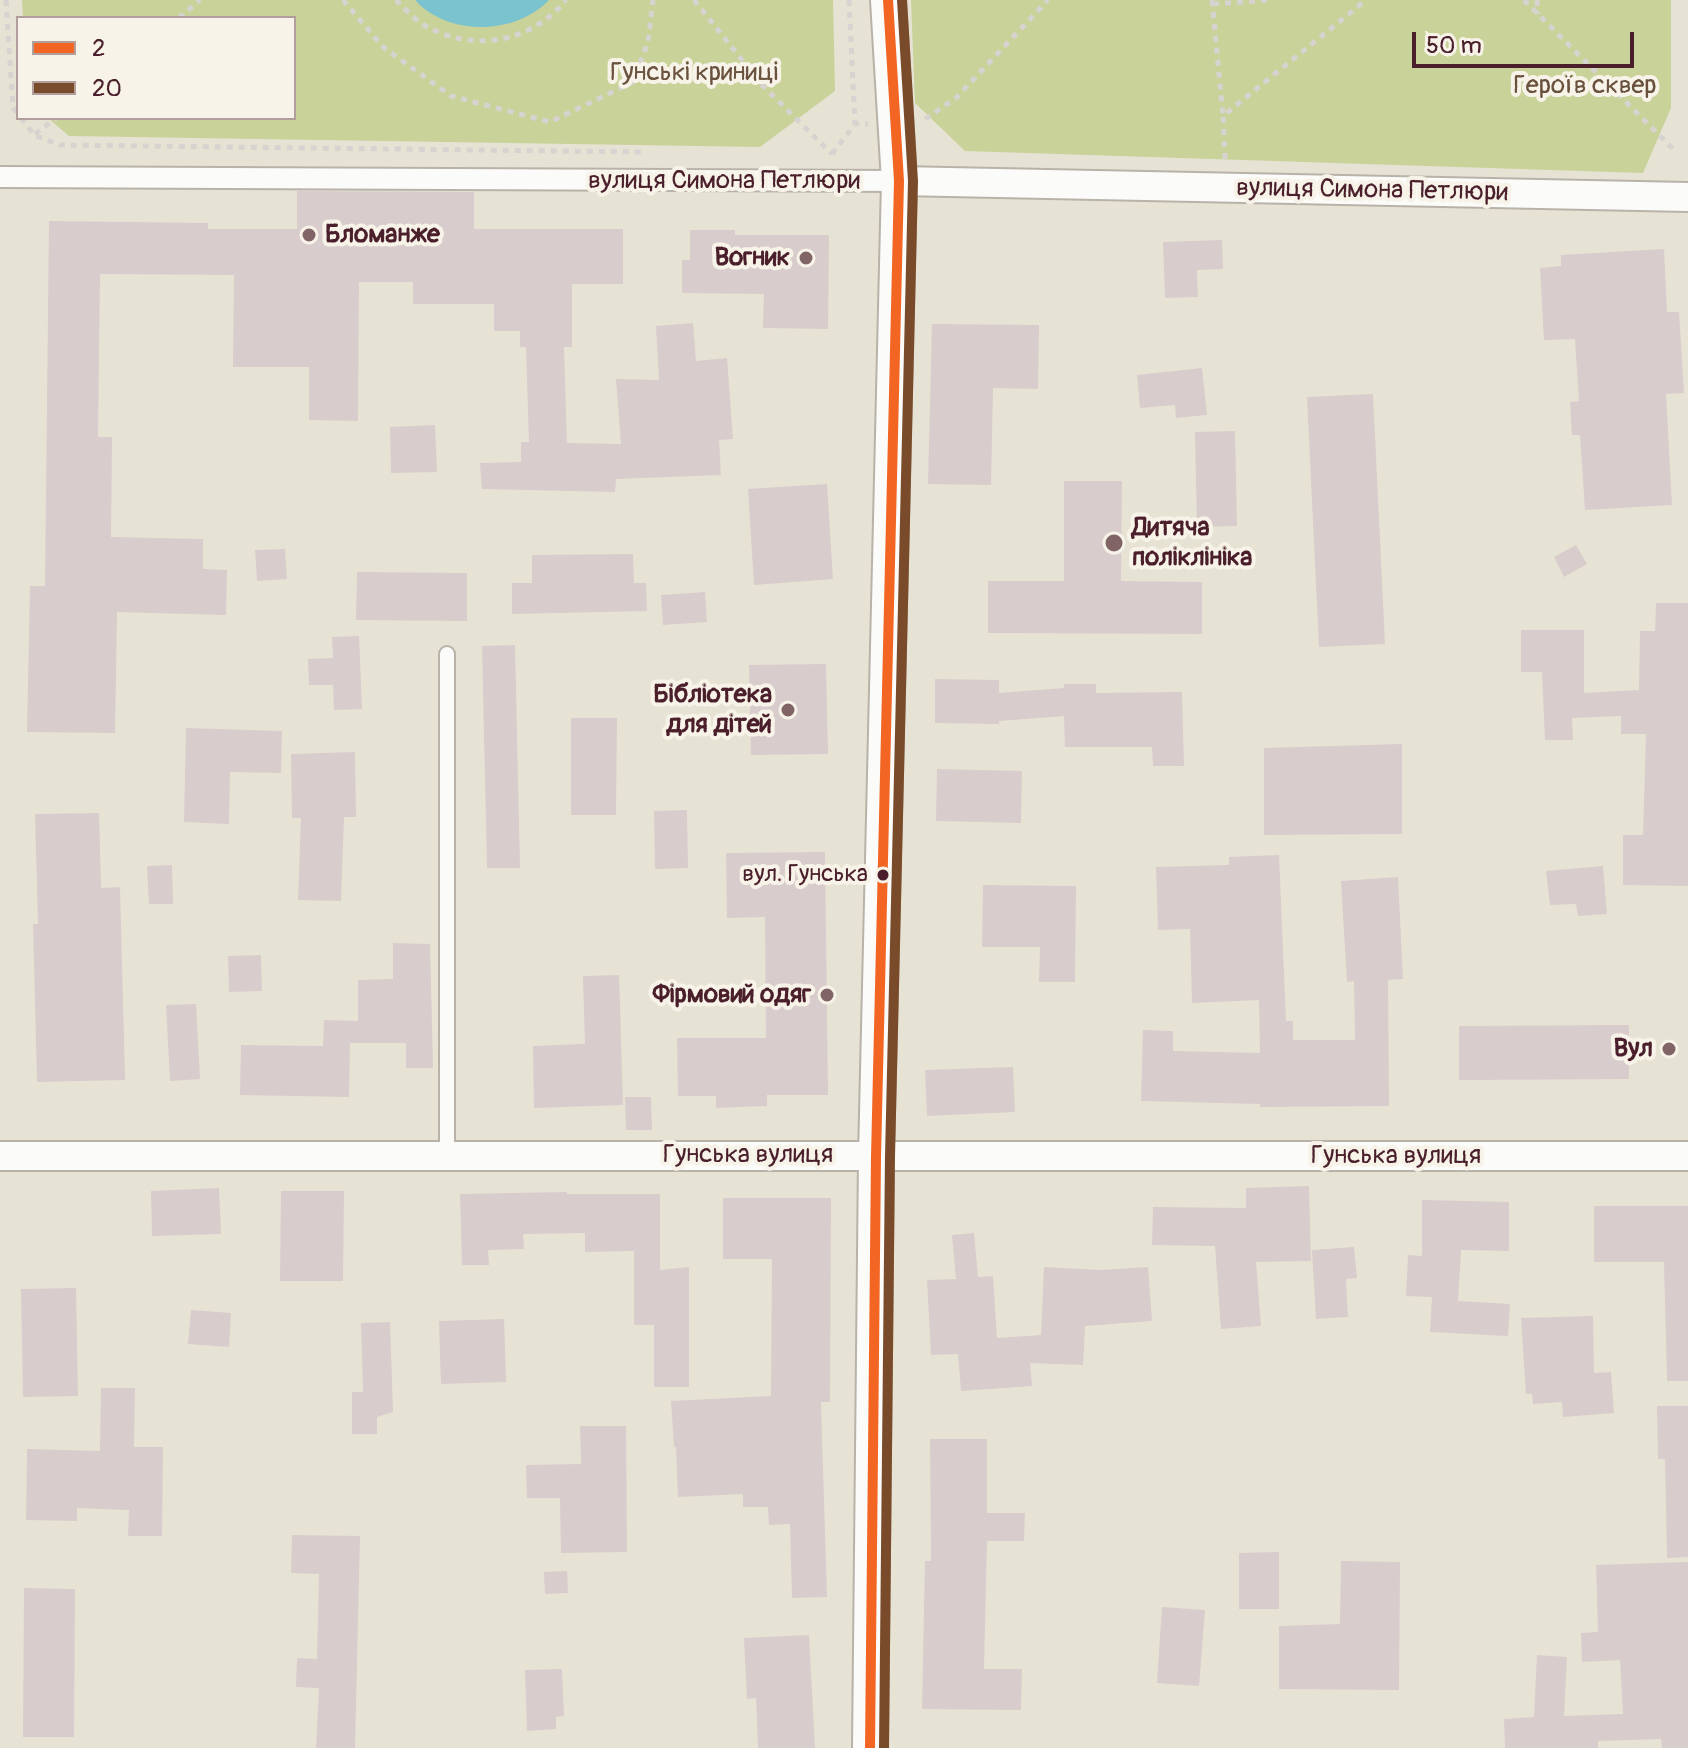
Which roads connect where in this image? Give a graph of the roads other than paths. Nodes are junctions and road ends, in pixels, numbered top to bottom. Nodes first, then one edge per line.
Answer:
1 (888, 0) edge
2 (0, 177) edge
3 (899, 181) junction
4 (1688, 197) edge
5 (447, 654) dead end
6 (447, 1155) junction
7 (0, 1156) edge
8 (876, 1156) junction
9 (1688, 1156) edge
10 (870, 1748) edge

1 - 3 street
2 - 3 street, вулиця Симона Петлюри
3 - 4 street, вулиця Симона Петлюри
3 - 8 street
5 - 6 lane
6 - 7 street, Гунська вулиця
6 - 8 street, Гунська вулиця
8 - 9 street, Гунська вулиця
8 - 10 street

